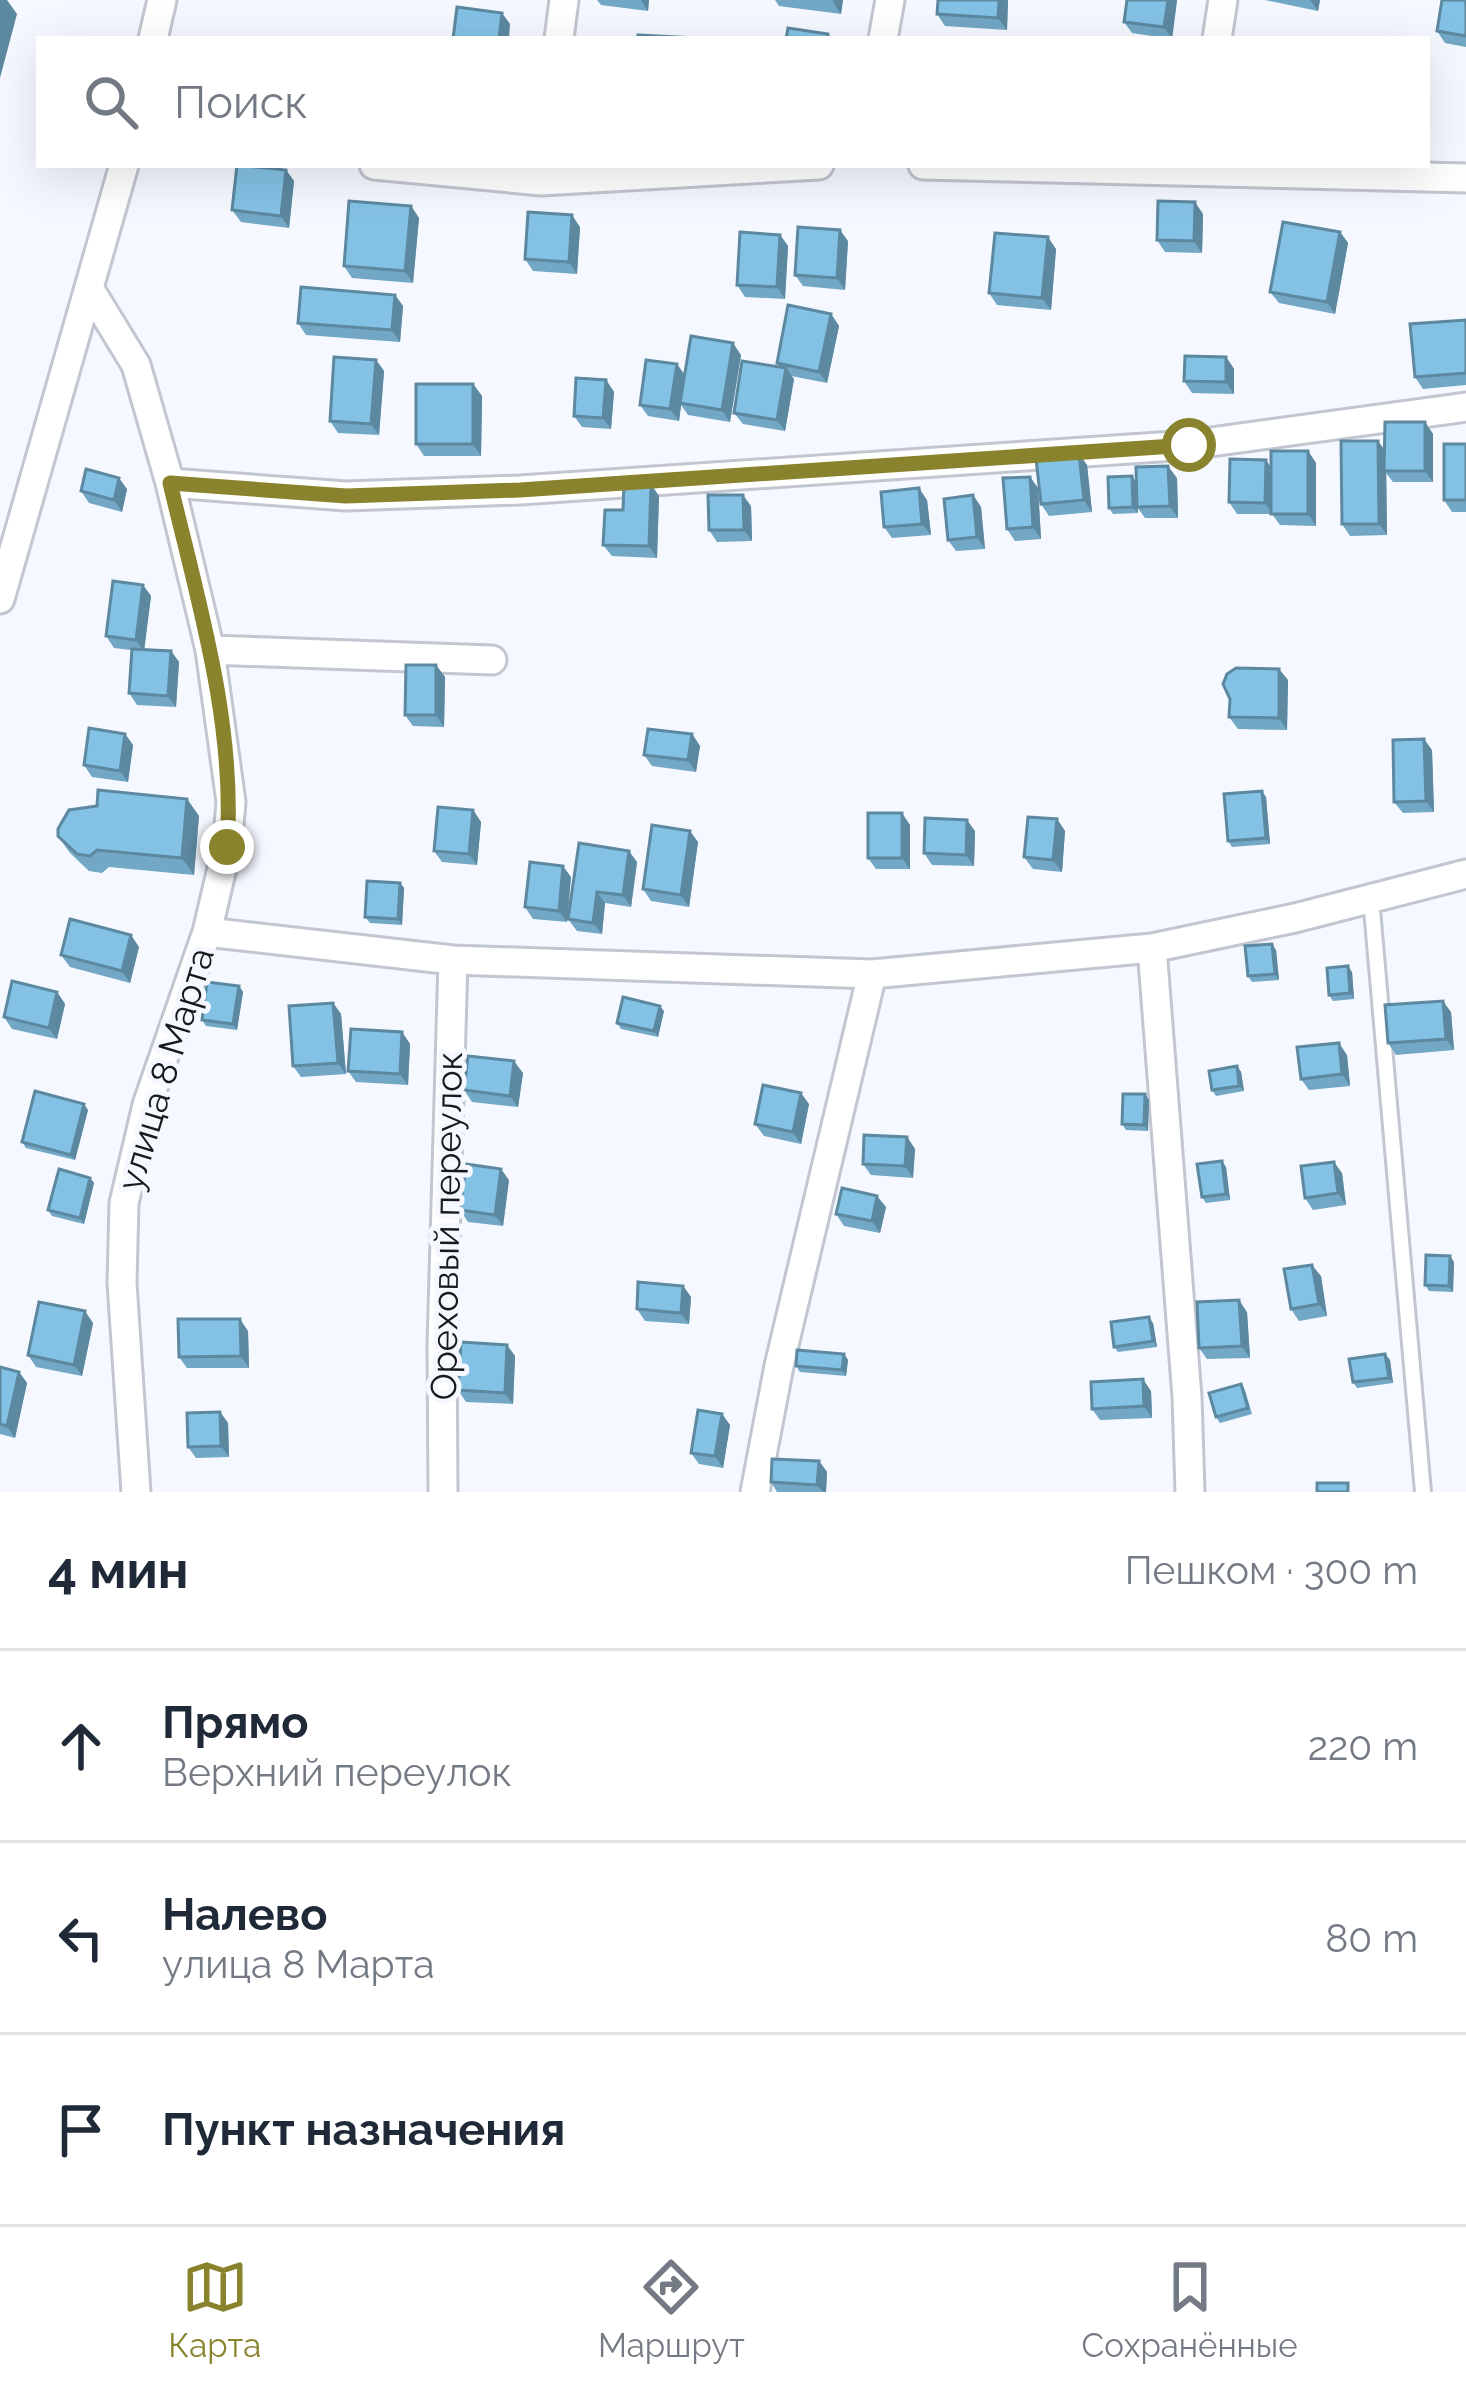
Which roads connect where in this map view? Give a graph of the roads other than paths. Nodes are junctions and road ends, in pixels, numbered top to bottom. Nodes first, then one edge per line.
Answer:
1 (162, 0) edge
2 (564, 0) edge
3 (890, 0) edge
4 (1223, 0) edge
5 (154, 36) edge
6 (559, 36) edge
7 (884, 36) edge
8 (1217, 36) edge
9 (123, 168) edge
10 (437, 168) edge
11 (715, 168) edge
12 (1086, 168) edge
13 (1195, 170) edge
14 (542, 173) edge
15 (1466, 178) edge
16 (89, 288) junction
17 (1466, 407) edge
18 (170, 483) junction
19 (0, 598) edge
20 (210, 650) junction
21 (492, 660) dead end
22 (1466, 874) edge
23 (1371, 898) junction
24 (207, 932) junction
25 (1152, 948) junction
26 (453, 960) junction
27 (872, 974) junction
28 (136, 1492) edge
29 (442, 1492) edge
30 (755, 1492) edge
31 (1190, 1492) edge
32 (1423, 1492) edge

1 - 5 street
2 - 6 street
3 - 7 street
4 - 8 street
9 - 16 street
10 - 14 street
11 - 14 street
12 - 13 street
13 - 15 street
16 - 18 street, улица 8 Марта
16 - 19 street
17 - 18 street
18 - 20 street, улица 8 Марта
20 - 21 street
20 - 24 street, улица 8 Марта
22 - 23 street
23 - 25 street
23 - 32 lane
24 - 26 street
24 - 28 street, улица 8 Марта
25 - 27 street
25 - 31 street
26 - 27 street
26 - 29 street, Ореховый переулок
27 - 30 street

